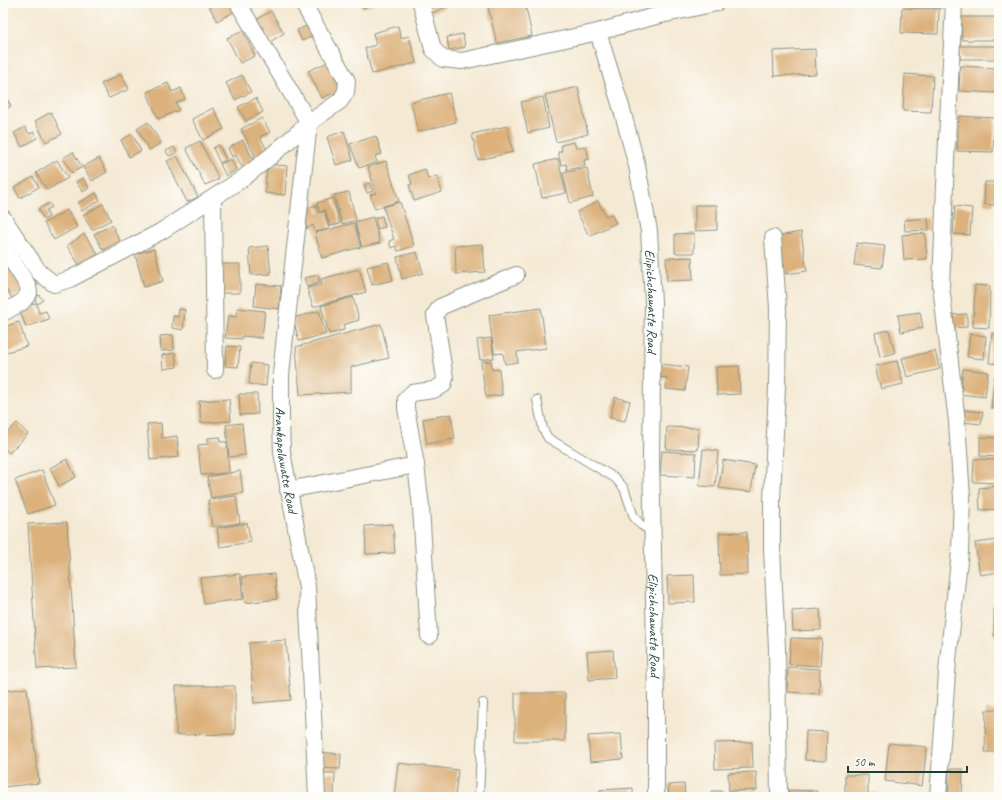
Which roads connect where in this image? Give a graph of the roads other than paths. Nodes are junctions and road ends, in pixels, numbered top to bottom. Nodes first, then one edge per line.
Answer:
1 (238, 3) edge
2 (303, 3) edge
3 (420, 3) edge
4 (716, 3) edge
5 (954, 3) edge
6 (598, 32) junction
7 (309, 124) junction
8 (212, 199) junction
9 (3, 218) edge
10 (773, 238) dead end
11 (3, 246) edge
12 (516, 275) dead end
13 (3, 313) edge
14 (215, 370) dead end
15 (537, 400) dead end
16 (416, 465) junction
17 (288, 490) junction
18 (652, 532) junction
19 (429, 636) dead end
20 (483, 703) dead end
21 (317, 797) edge
22 (479, 797) edge
23 (656, 797) edge
24 (779, 797) edge
25 (938, 797) edge

1 - 7 street
2 - 7 street
3 - 6 street
4 - 6 street
5 - 25 street
6 - 18 street, Elipichchawatte Road
7 - 8 street
7 - 17 street, Arankapolawatte Road
8 - 9 street
8 - 14 street
10 - 24 street
11 - 13 street
12 - 16 street
15 - 18 lane
16 - 17 street
16 - 19 street
17 - 21 street, Arankapolawatte Road
18 - 23 street, Elipichchawatte Road
20 - 22 lane

